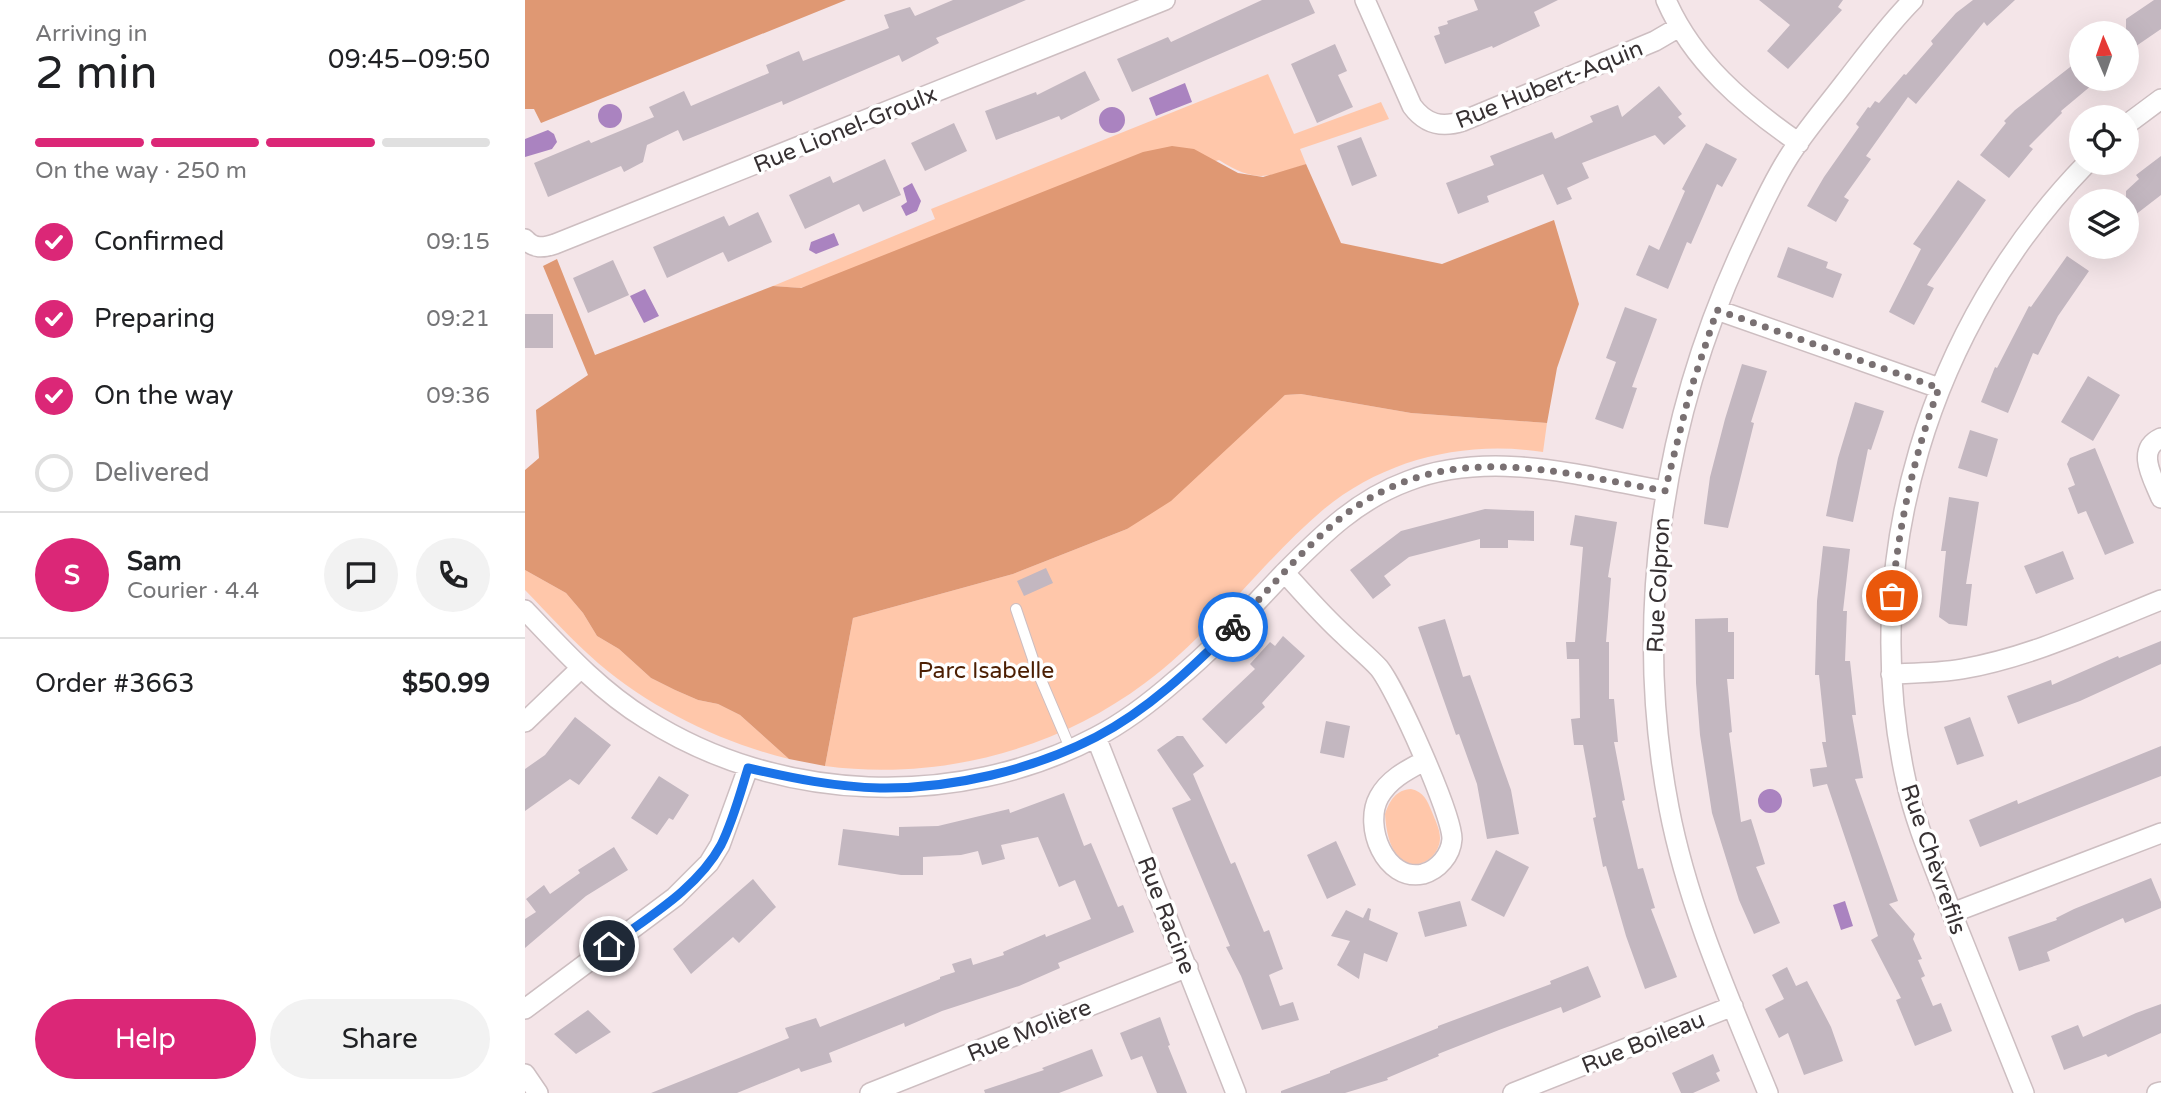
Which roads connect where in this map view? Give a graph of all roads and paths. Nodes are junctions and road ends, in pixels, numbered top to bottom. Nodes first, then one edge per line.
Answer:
1 (1165, 0) edge
2 (1365, 0) edge
3 (1666, 0) edge
4 (1913, 0) edge
5 (1679, 27) junction
6 (2161, 99) edge
7 (2139, 115) edge
8 (1799, 143) junction
9 (2077, 175) edge
10 (525, 239) edge
11 (1717, 310) junction
12 (1939, 388) junction
13 (2161, 438) edge
14 (1665, 491) junction
15 (2161, 498) edge
16 (1285, 573) junction
17 (2161, 600) edge
18 (1016, 609) dead end
19 (525, 610) edge
20 (581, 668) junction
21 (1891, 674) junction
22 (525, 722) edge
23 (1096, 737) junction
24 (1070, 748) junction
25 (1425, 761) junction
26 (748, 768) junction
27 (2161, 833) edge
28 (1952, 913) junction
29 (1188, 967) junction
30 (1733, 1006) junction
31 (525, 1009) edge
32 (525, 1074) edge
33 (538, 1093) edge
34 (870, 1093) edge
35 (1236, 1093) edge
36 (1513, 1093) edge
37 (1768, 1093) edge
38 (2024, 1093) edge

1 - 10 street, Rue Lionel-Groulx
2 - 5 street, Rue Hubert-Aquin
3 - 5 street
4 - 8 street, Rue Colpron
5 - 8 street
6 - 7 street
8 - 11 street, Rue Colpron
9 - 12 street, Rue Chèvrefils
11 - 12 street
11 - 14 street, Rue Colpron
12 - 21 street, Rue Chèvrefils
13 - 15 street
14 - 16 street
14 - 30 street, Rue Colpron
16 - 23 street
16 - 25 street
17 - 21 street
18 - 24 lane
19 - 20 street
20 - 22 street
20 - 26 street
21 - 28 street, Rue Chèvrefils
23 - 24 street
23 - 29 street, Rue Racine
24 - 26 street
25 - 25 street
26 - 31 street
27 - 28 street
28 - 38 street, Rue Chèvrefils
29 - 34 street, Rue Molière
29 - 35 street, Rue Racine
30 - 36 street, Rue Boileau
30 - 37 street, Rue Colpron
32 - 33 street

